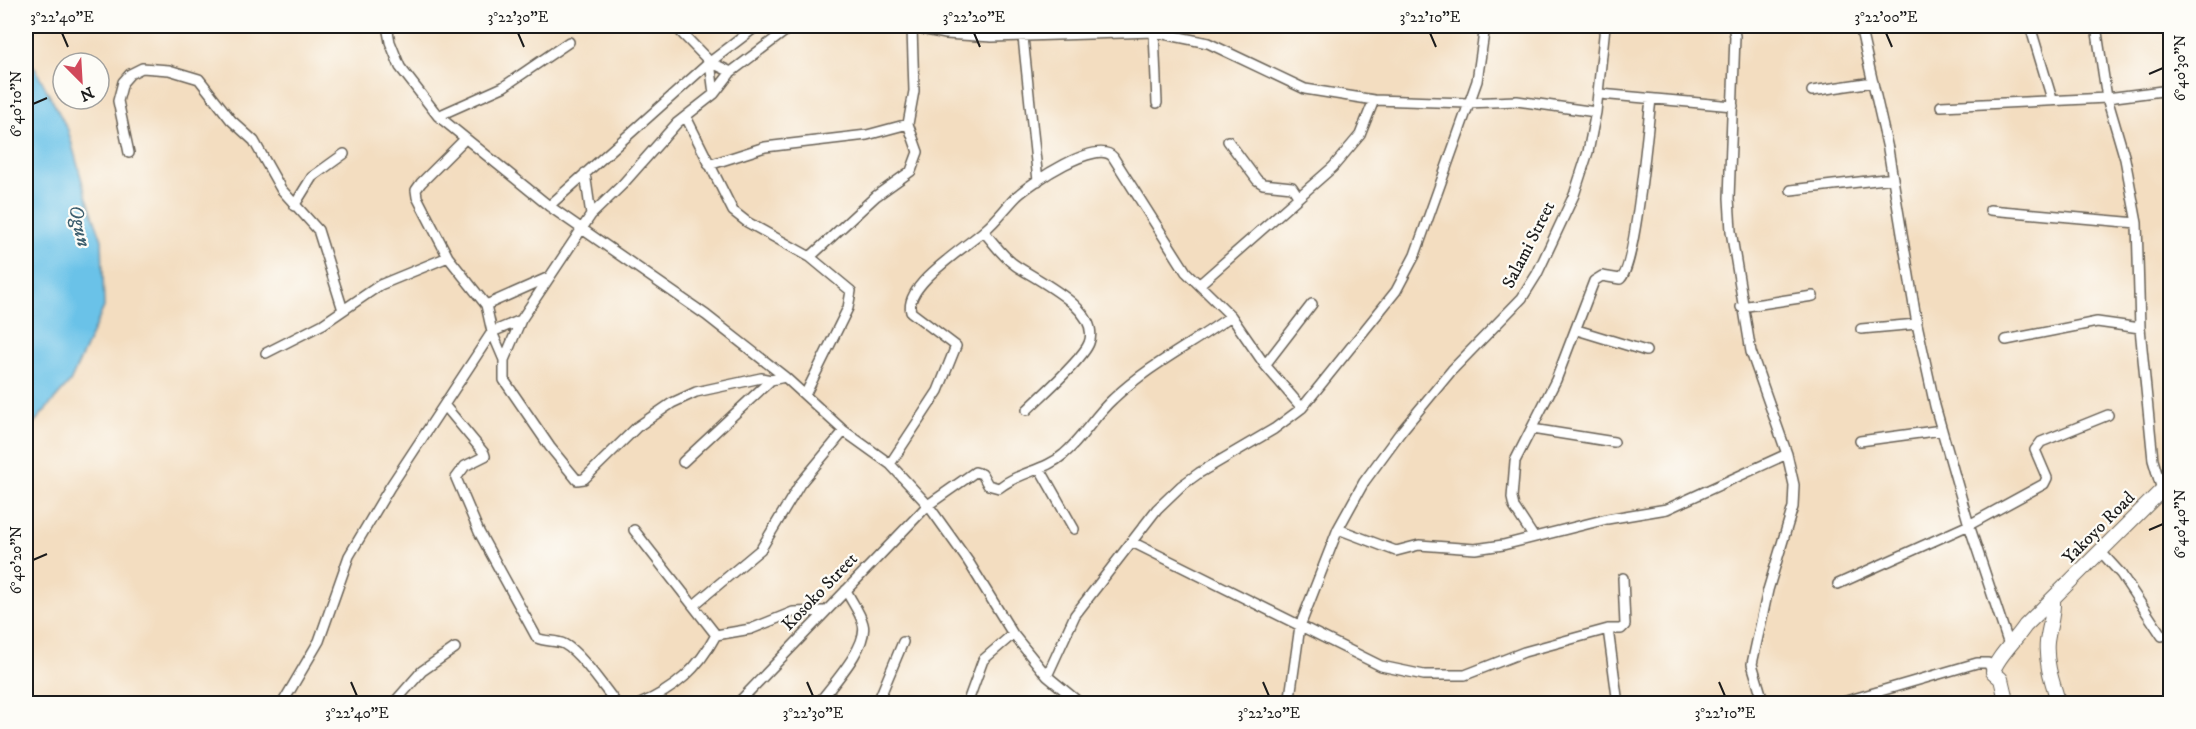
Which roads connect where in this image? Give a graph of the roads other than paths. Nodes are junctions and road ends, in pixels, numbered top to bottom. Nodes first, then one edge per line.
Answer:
1 (387, 26) edge
2 (675, 26) edge
3 (757, 26) edge
4 (792, 26) edge
5 (1485, 26) edge
6 (1605, 26) edge
7 (1733, 26) edge
8 (1860, 26) edge
9 (2030, 26) edge
10 (2096, 26) edge
11 (910, 27) edge
12 (1057, 30) edge
13 (1154, 32) junction
14 (1023, 37) junction
15 (569, 42) dead end
16 (710, 62) junction
17 (731, 72) junction
18 (1873, 82) junction
19 (2170, 90) edge
20 (1812, 92) dead end
21 (714, 94) junction
22 (1600, 94) junction
23 (2107, 98) junction
24 (1652, 99) junction
25 (2052, 99) junction
26 (1374, 100) junction
27 (1157, 103) dead end
28 (1467, 103) junction
29 (1733, 106) junction
30 (1941, 106) dead end
31 (1596, 112) junction
32 (438, 116) junction
33 (686, 117) junction
34 (908, 124) junction
35 (465, 139) junction
36 (1228, 141) dead end
37 (129, 153) dead end
38 (344, 154) dead end
39 (710, 165) junction
40 (585, 173) junction
41 (1893, 178) junction
42 (1038, 181) junction
43 (1791, 190) dead end
44 (1298, 196) junction
45 (294, 206) junction
46 (549, 206) junction
47 (1990, 210) dead end
48 (591, 215) junction
49 (2137, 223) junction
50 (583, 230) junction
51 (984, 232) junction
52 (448, 257) junction
53 (810, 257) junction
54 (547, 279) junction
55 (1200, 284) junction
56 (1813, 296) dead end
57 (1312, 304) dead end
58 (486, 305) junction
59 (1741, 307) junction
60 (343, 310) junction
61 (1231, 316) junction
62 (522, 320) junction
63 (1917, 324) junction
64 (2140, 328) junction
65 (1861, 329) dead end
66 (1577, 330) junction
67 (492, 332) junction
68 (2007, 340) dead end
69 (1646, 351) dead end
70 (266, 353) dead end
71 (504, 360) junction
72 (1265, 365) junction
73 (785, 377) junction
74 (771, 380) junction
75 (805, 395) junction
76 (445, 406) junction
77 (1302, 408) junction
78 (1027, 410) dead end
79 (2108, 415) dead end
80 (1532, 429) junction
81 (1942, 429) junction
82 (844, 431) junction
83 (1860, 441) dead end
84 (1614, 442) dead end
85 (1787, 454) junction
86 (683, 462) dead end
87 (890, 464) junction
88 (1040, 469) junction
89 (2166, 486) edge
90 (928, 505) junction
91 (1969, 525) junction
92 (1074, 529) dead end
93 (1338, 529) junction
94 (634, 530) dead end
95 (1533, 536) junction
96 (1132, 542) junction
97 (2101, 552) junction
98 (1623, 578) dead end
99 (1838, 584) dead end
100 (846, 590) junction
101 (2053, 599) junction
102 (693, 605) junction
103 (823, 611) junction
104 (1300, 627) junction
105 (1608, 629) junction
106 (1013, 634) junction
107 (716, 635) junction
108 (2162, 636) dead end
109 (903, 642) dead end
110 (455, 648) dead end
111 (2010, 648) junction
112 (1993, 672) junction
113 (1047, 676) junction
114 (1071, 700) edge
115 (282, 704) edge
116 (393, 704) edge
117 (617, 704) edge
118 (640, 704) edge
119 (737, 704) edge
120 (818, 704) edge
121 (877, 704) edge
122 (967, 704) edge
123 (1081, 704) edge
124 (1289, 704) edge
125 (1618, 704) edge
126 (1764, 704) edge
127 (1836, 704) edge
128 (2007, 704) edge
129 (2059, 704) edge

1 - 32 street
2 - 16 street
3 - 16 street
4 - 17 street
5 - 28 street
6 - 22 street, Salami Street
7 - 29 street
8 - 18 street
9 - 25 street
10 - 23 street
11 - 14 street
11 - 34 street
12 - 13 street
12 - 14 street
13 - 26 street
13 - 27 street
14 - 42 street
15 - 32 street
16 - 17 street
16 - 21 street
16 - 40 street
17 - 21 street
18 - 20 street
18 - 41 street
19 - 23 street
21 - 33 street
22 - 24 street
22 - 31 street, Salami Street
23 - 25 street
23 - 49 street
24 - 29 street
24 - 66 street
25 - 30 street
26 - 28 street
26 - 44 street
28 - 31 street
28 - 77 street
29 - 59 street
31 - 93 street, Salami Street
32 - 35 street
33 - 39 street
33 - 48 street
34 - 39 street
34 - 53 street
35 - 46 street
35 - 52 street
36 - 44 street
37 - 45 street
38 - 45 street
39 - 53 street
40 - 46 street
40 - 48 street
41 - 43 street
41 - 63 street
42 - 51 street
42 - 55 street
44 - 55 street
45 - 60 street
46 - 50 street
47 - 49 street
48 - 50 street
49 - 64 street
50 - 54 street
50 - 73 street
51 - 78 street
51 - 87 street
52 - 58 street
52 - 60 street
53 - 75 street
54 - 58 street
54 - 62 street
55 - 61 street
56 - 59 street
57 - 72 street
58 - 67 street
59 - 85 street
60 - 70 street
61 - 72 street
61 - 88 street
62 - 67 street
62 - 71 street
63 - 65 street
63 - 81 street
64 - 68 street
64 - 89 street
66 - 69 street
66 - 80 street
67 - 71 street
67 - 76 street
71 - 74 street
72 - 77 street
73 - 74 street
73 - 75 street
74 - 86 street
75 - 82 street
76 - 115 street
76 - 117 street
77 - 96 street
79 - 91 street
80 - 84 street
80 - 95 street
81 - 83 street
81 - 91 street
82 - 87 street
82 - 102 street
85 - 95 street
85 - 126 street
87 - 90 street
88 - 90 street, Kosoko Street
88 - 92 street
89 - 97 main road, Yakoyo Road
90 - 100 street, Kosoko Street
90 - 106 street
91 - 99 street
91 - 111 street
93 - 95 street
93 - 104 street, Salami Street
94 - 102 street
96 - 104 street
96 - 113 street
97 - 101 main road, Yakoyo Road
97 - 108 street
98 - 105 street
100 - 103 street, Kosoko Street
100 - 120 street
101 - 111 main road, Yakoyo Road
101 - 129 main road
102 - 107 street
103 - 107 street
103 - 119 street, Kosoko Street
104 - 105 street
104 - 124 street
105 - 125 street
106 - 113 street
106 - 122 street
107 - 118 street
109 - 121 street
110 - 116 street
111 - 112 main road, Yakoyo Road
112 - 127 street
112 - 128 main road
113 - 114 street
114 - 123 street

